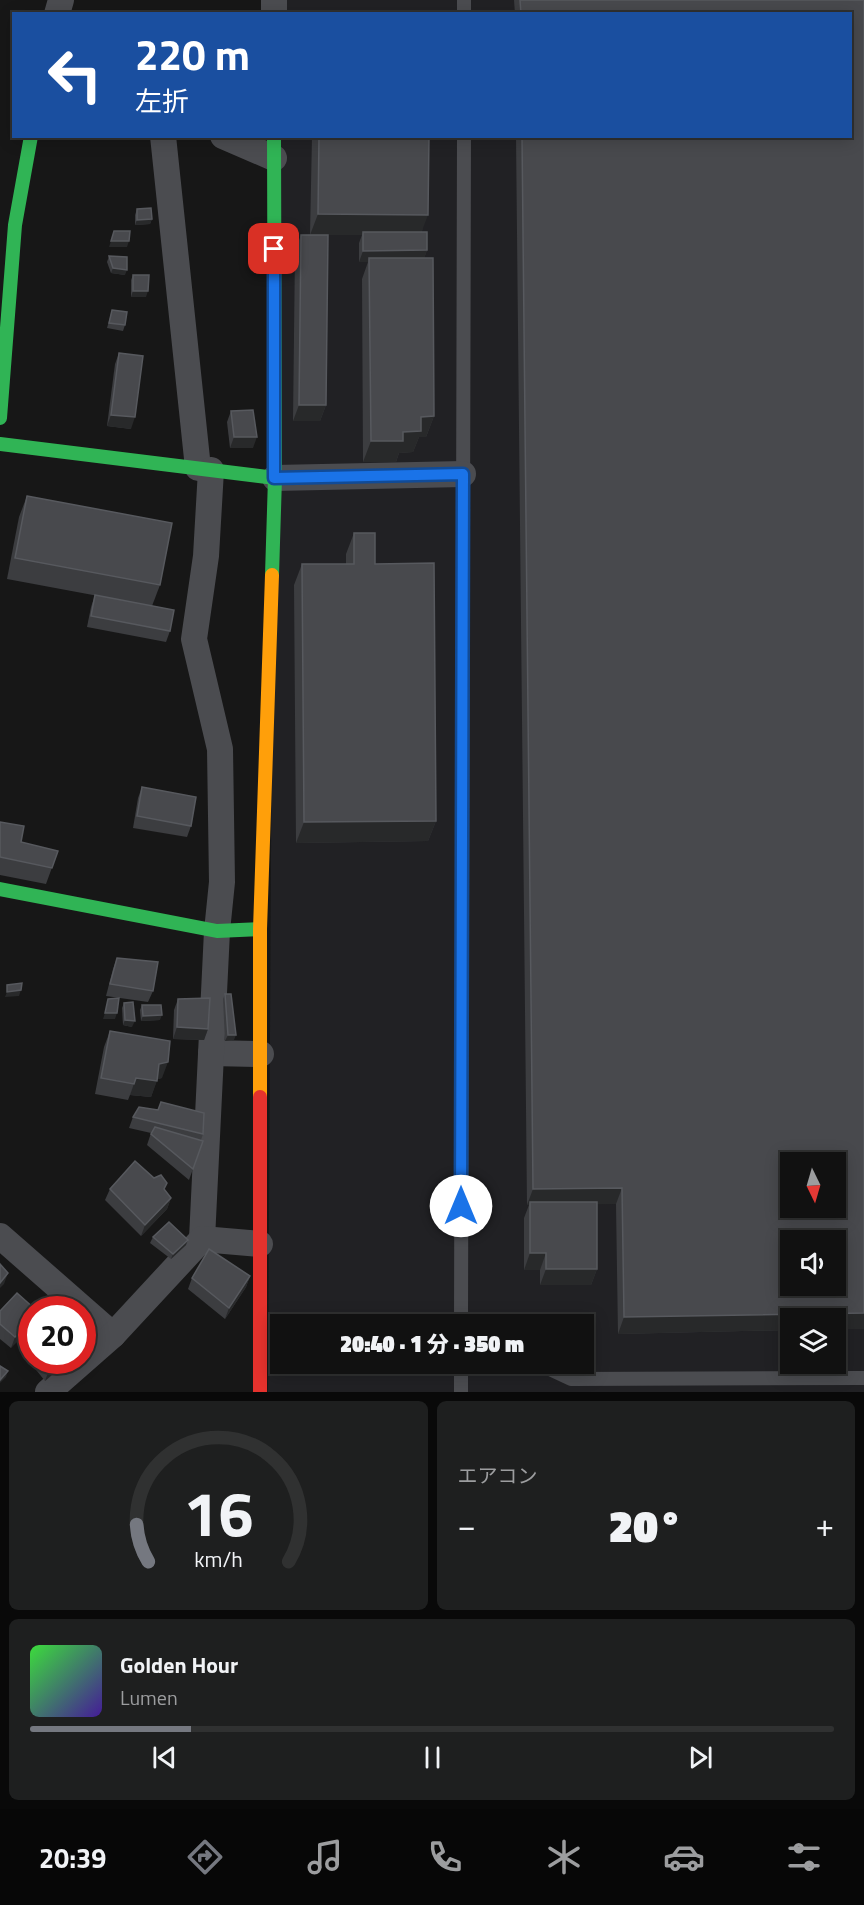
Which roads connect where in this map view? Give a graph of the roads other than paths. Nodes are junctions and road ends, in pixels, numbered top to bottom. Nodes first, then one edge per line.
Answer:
1 (32, 138) edge
2 (163, 138) edge
3 (232, 138) edge
4 (464, 138) edge
5 (274, 147) edge
6 (0, 418) edge
7 (0, 444) edge
8 (204, 469) junction
9 (463, 474) junction
10 (274, 478) junction
11 (222, 882) junction
12 (262, 885) junction
13 (0, 890) edge
14 (260, 930) junction
15 (217, 931) junction
16 (211, 1053) junction
17 (261, 1054) junction
18 (0, 1236) edge
19 (202, 1239) junction
20 (260, 1244) junction
21 (461, 1314) edge
22 (113, 1335) junction
23 (461, 1374) edge
24 (560, 1374) edge
25 (864, 1378) edge
26 (48, 1392) edge
27 (260, 1392) edge
28 (461, 1392) edge

1 - 6 street
2 - 8 street
3 - 5 street
4 - 9 lane
5 - 10 street
7 - 8 street
8 - 10 street
8 - 11 street
9 - 10 street
9 - 21 lane
10 - 12 street
11 - 12 street
11 - 15 street
12 - 14 street
13 - 15 street
14 - 15 street
14 - 17 street
15 - 16 street
16 - 17 street
16 - 19 street
17 - 20 street
18 - 22 street
19 - 20 street
19 - 22 street
20 - 27 street
22 - 26 street
23 - 28 lane
24 - 25 lane

